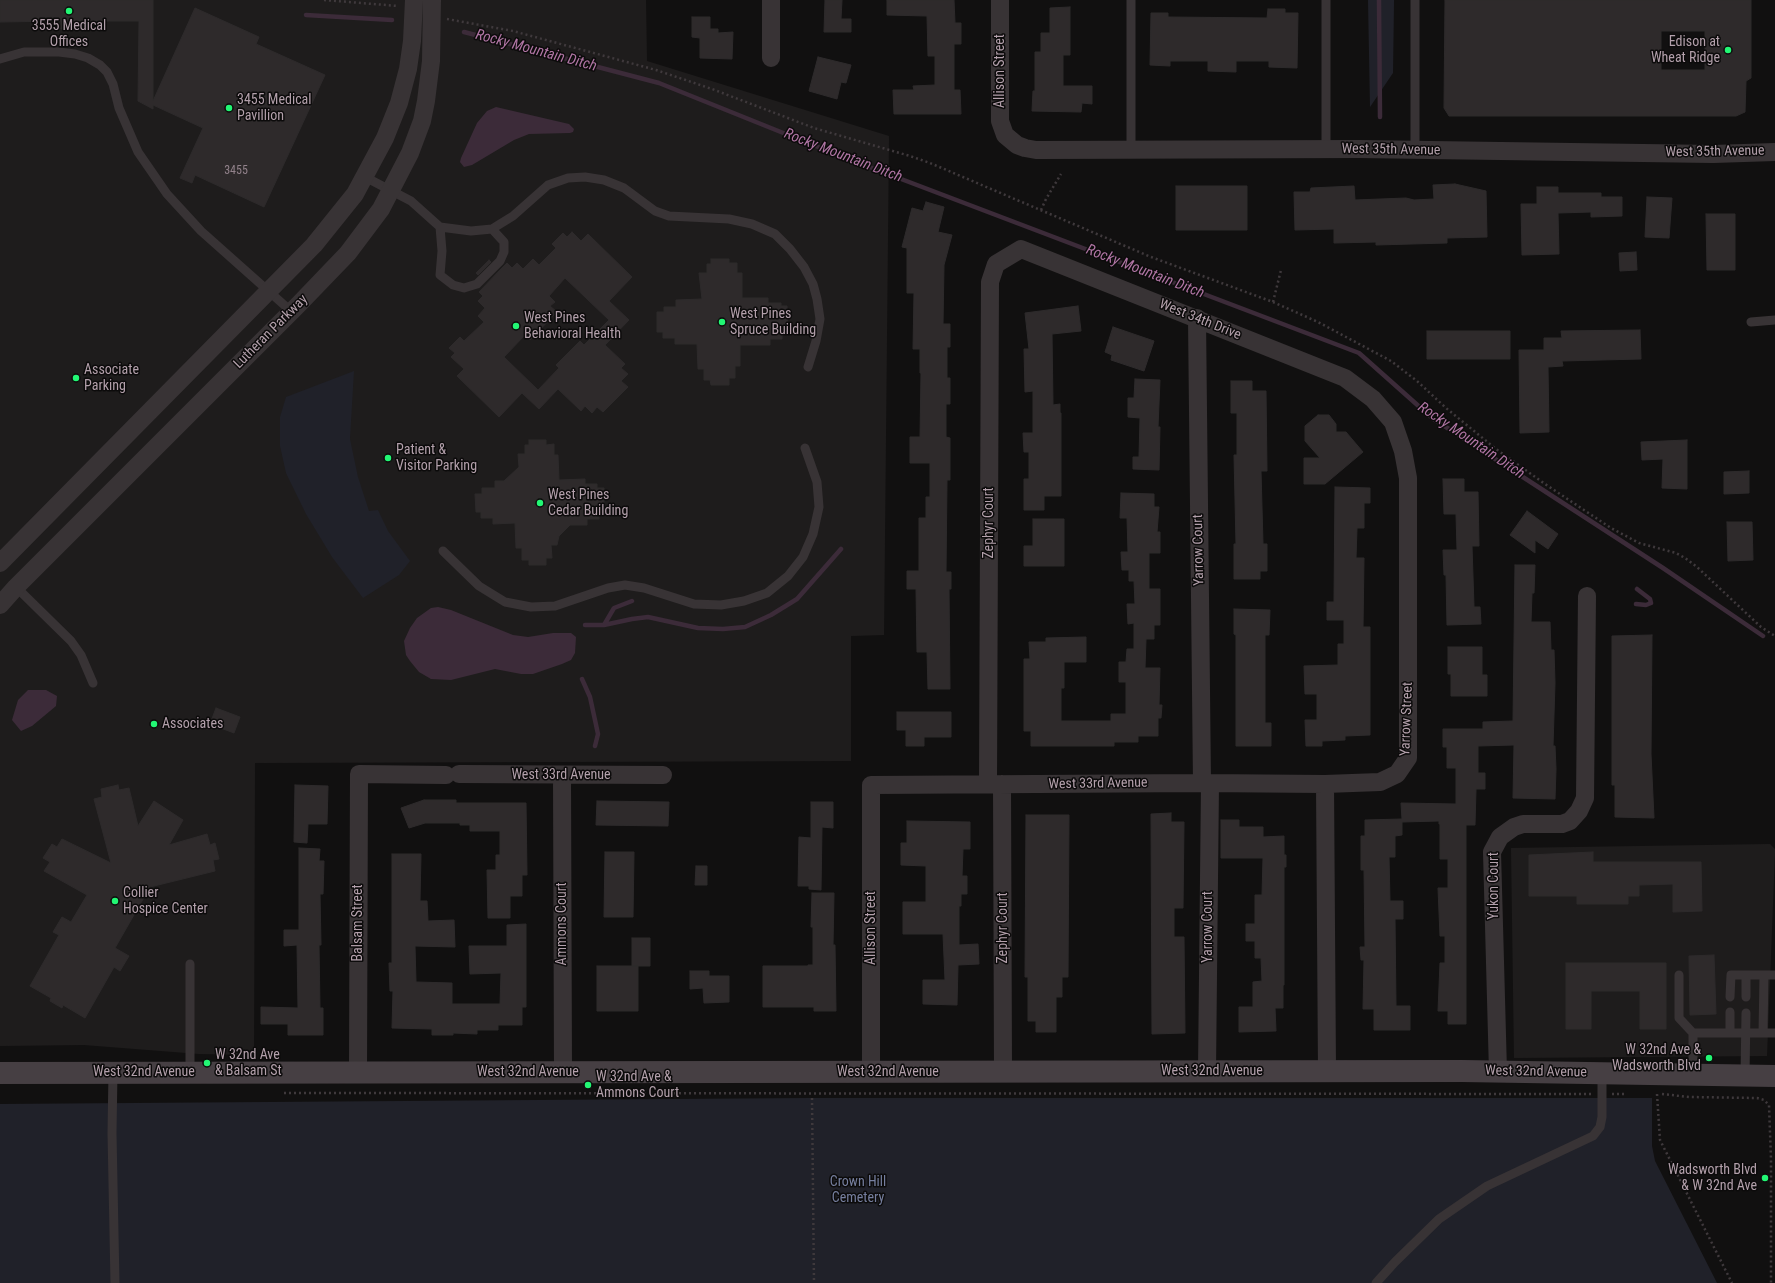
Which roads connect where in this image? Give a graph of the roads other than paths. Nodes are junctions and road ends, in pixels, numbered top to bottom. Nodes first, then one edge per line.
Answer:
1 (432, 0) edge
2 (771, 0) edge
3 (1000, 0) edge
4 (1131, 0) edge
5 (1326, 0) edge
6 (1416, 0) edge
7 (414, 5) edge
8 (771, 58) dead end
9 (0, 59) edge
10 (1010, 140) joint
11 (1326, 149) junction
12 (1131, 150) junction
13 (1414, 150) junction
14 (1775, 152) edge
15 (365, 177) junction
16 (391, 191) junction
17 (440, 227) junction
18 (492, 229) junction
19 (996, 264) joint
20 (268, 290) junction
21 (292, 312) junction
22 (1197, 318) junction
23 (1775, 320) edge
24 (1751, 322) dead end
25 (808, 367) dead end
26 (1393, 422) joint
27 (805, 448) dead end
28 (443, 551) dead end
29 (0, 563) edge
30 (0, 572) edge
31 (16, 587) junction
32 (1587, 596) dead end
33 (0, 605) edge
34 (94, 683) dead end
35 (359, 774) joint
36 (663, 775) dead end
37 (562, 776) junction
38 (1206, 783) junction
39 (995, 784) junction
40 (1325, 784) junction
41 (871, 785) joint
42 (190, 964) dead end
43 (1680, 975) dead end
44 (1764, 975) junction
45 (1775, 975) edge
46 (1746, 976) junction
47 (1730, 997) dead end
48 (1746, 997) dead end
49 (1730, 1012) dead end
50 (1746, 1013) dead end
51 (1693, 1033) junction
52 (1730, 1033) junction
53 (1745, 1033) junction
54 (1763, 1033) junction
55 (1775, 1033) edge
56 (1003, 1071) junction
57 (1207, 1071) junction
58 (1327, 1071) junction
59 (113, 1072) junction
60 (358, 1072) junction
61 (563, 1072) junction
62 (871, 1072) junction
63 (1498, 1072) junction
64 (0, 1073) edge
65 (190, 1073) junction
66 (1693, 1075) junction
67 (1745, 1076) junction
68 (1775, 1076) edge
69 (1602, 1084) junction
70 (115, 1283) edge
71 (1376, 1283) edge

1 - 16 street, Lutheran Parkway
2 - 8 street
3 - 10 street, Allison Street
4 - 12 lane
5 - 11 lane
6 - 13 lane
7 - 15 street
9 - 20 lane
10 - 12 street, West 35th Avenue
11 - 12 street, West 35th Avenue
11 - 13 street, West 35th Avenue
13 - 14 street, West 35th Avenue
15 - 16 lane
15 - 20 street
16 - 17 lane
16 - 21 street, Lutheran Parkway
17 - 18 lane
17 - 18 lane
18 - 25 lane
19 - 22 street, West 34th Drive
19 - 39 street, Zephyr Court
20 - 21 lane
20 - 29 street
21 - 31 street, Lutheran Parkway
22 - 26 street, West 34th Drive
22 - 38 street, Yarrow Court
23 - 24 lane
26 - 40 street, Yarrow Street
27 - 28 lane
30 - 31 street
31 - 33 street, Lutheran Parkway
31 - 34 lane
32 - 63 street, Yukon Court
35 - 37 street, West 33rd Avenue
35 - 60 street, Balsam Street
36 - 37 street, West 33rd Avenue
37 - 61 street, Ammons Court
38 - 39 street, West 33rd Avenue
38 - 40 street, West 33rd Avenue
38 - 57 street, Yarrow Court
39 - 41 street, West 33rd Avenue
39 - 56 street, Zephyr Court
40 - 58 street
41 - 62 street, Allison Street
42 - 65 lane
43 - 51 lane
44 - 45 lane
44 - 46 lane
44 - 54 lane
46 - 47 lane
46 - 48 lane
49 - 52 lane
50 - 53 lane
51 - 52 lane
51 - 66 lane
52 - 53 lane
53 - 54 lane
53 - 67 lane
54 - 55 lane
56 - 57 street, West 32nd Avenue
56 - 62 street, West 32nd Avenue
57 - 58 street, West 32nd Avenue
58 - 63 street, West 32nd Avenue
59 - 64 street, West 32nd Avenue
59 - 65 street, West 32nd Avenue
59 - 70 lane
60 - 61 street, West 32nd Avenue
60 - 65 street, West 32nd Avenue
61 - 62 street, West 32nd Avenue
63 - 69 street, West 32nd Avenue
66 - 67 street, West 32nd Avenue
66 - 69 street, West 32nd Avenue
67 - 68 street, West 32nd Avenue
69 - 71 lane

